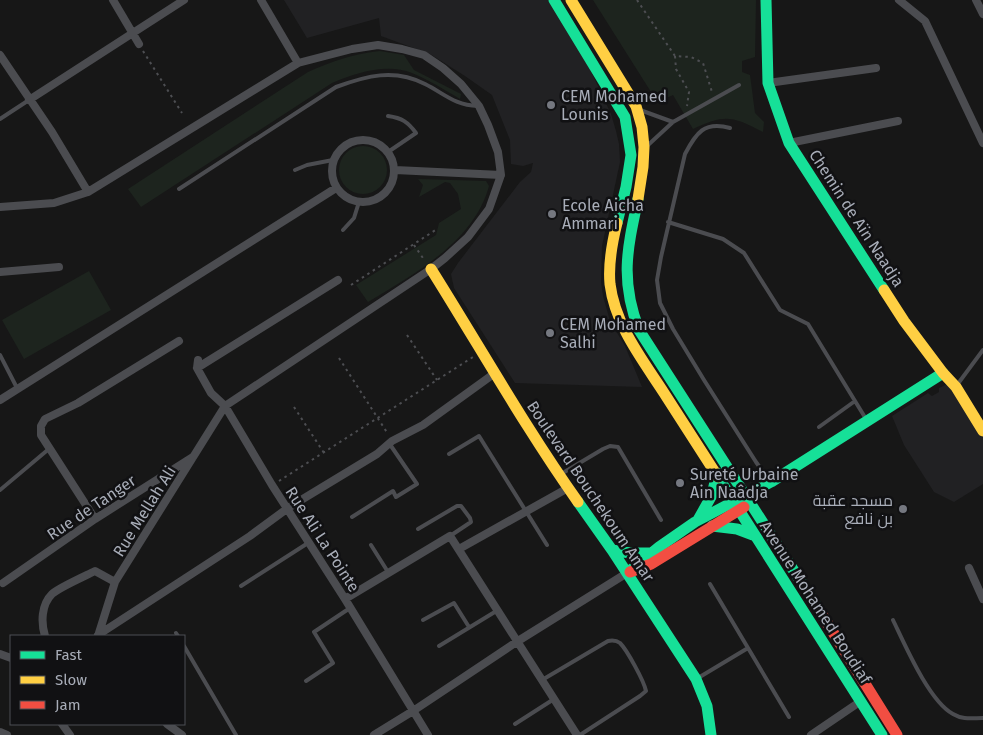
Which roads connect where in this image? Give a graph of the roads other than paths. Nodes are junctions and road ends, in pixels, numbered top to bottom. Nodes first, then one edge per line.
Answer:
1 (113, 0) edge
2 (184, 0) edge
3 (261, 0) edge
4 (554, 0) edge
5 (571, 0) edge
6 (766, 0) edge
7 (976, 0) edge
8 (904, 1) edge
9 (983, 14) edge
10 (133, 32) junction
11 (139, 44) road end
12 (0, 55) edge
13 (298, 63) junction
14 (876, 68) dead end
15 (768, 83) junction
16 (739, 85) dead end
17 (29, 100) junction
18 (479, 106) junction
19 (638, 109) junction
20 (388, 116) dead end
21 (0, 119) edge
22 (898, 121) dead end
23 (673, 122) junction
24 (730, 128) dead end
25 (980, 130) edge
26 (789, 143) junction
27 (983, 143) edge
28 (644, 149) junction
29 (388, 152) junction
30 (333, 160) junction
31 (295, 170) dead end
32 (395, 170) junction
33 (501, 175) junction
34 (336, 188) junction
35 (179, 189) dead end
36 (88, 192) junction
37 (359, 202) junction
38 (0, 207) edge
39 (668, 222) junction
40 (343, 230) dead end
41 (60, 266) dead end
42 (431, 269) junction
43 (0, 272) edge
44 (338, 280) dead end
45 (179, 341) dead end
46 (983, 350) edge
47 (0, 355) edge
48 (198, 360) dead end
49 (197, 368) junction
50 (495, 373) junction
51 (944, 373) junction
52 (956, 387) junction
53 (17, 388) junction
54 (0, 400) edge
55 (855, 401) junction
56 (225, 406) junction
57 (867, 421) junction
58 (819, 427) dead end
59 (983, 428) edge
60 (391, 442) junction
61 (50, 448) junction
62 (449, 454) dead end
63 (196, 455) junction
64 (717, 474) junction
65 (559, 475) junction
66 (771, 482) junction
67 (568, 488) junction
68 (0, 490) edge
69 (749, 498) junction
70 (736, 506) junction
71 (288, 508) junction
72 (526, 510) junction
73 (352, 517) dead end
74 (95, 519) junction
75 (660, 520) dead end
76 (696, 523) junction
77 (712, 526) junction
78 (418, 529) dead end
79 (753, 534) junction
80 (450, 536) junction
81 (309, 542) junction
82 (371, 544) dead end
83 (547, 545) dead end
84 (459, 549) junction
85 (612, 550) junction
86 (650, 553) junction
87 (969, 568) dead end
88 (388, 573) junction
89 (627, 573) junction
90 (115, 582) junction
91 (3, 583) dead end
92 (710, 584) dead end
93 (241, 586) dead end
94 (345, 599) junction
95 (983, 599) edge
96 (351, 608) junction
97 (498, 610) junction
98 (423, 620) dead end
99 (893, 620) dead end
100 (470, 627) junction
101 (45, 635) edge
102 (98, 635) edge
103 (100, 635) edge
104 (518, 641) junction
105 (439, 646) dead end
106 (185, 648) edge
107 (748, 648) junction
108 (696, 679) junction
109 (542, 680) junction
110 (306, 681) dead end
111 (554, 699) junction
112 (860, 701) junction
113 (413, 711) junction
114 (789, 717) dead end
115 (983, 718) edge
116 (514, 724) dead end
117 (168, 725) edge
118 (0, 732) edge
119 (7, 735) edge
120 (182, 735) edge
121 (236, 735) edge
122 (374, 735) edge
123 (428, 735) edge
124 (579, 735) edge
125 (711, 735) edge
126 (811, 735) edge
127 (882, 735) edge
128 (898, 735) edge

1 - 10 street
2 - 10 street
3 - 13 street
4 - 64 main road, Avenue Mohamed Boudiaf
5 - 19 main road, Avenue Mohamed Boudiaf
6 - 15 main road, Chemin de Aïn Naadja
7 - 9 street
8 - 25 street
10 - 11 street
10 - 17 street
12 - 17 street
13 - 18 street
13 - 36 street
14 - 15 street
15 - 26 main road, Chemin de Aïn Naadja
16 - 23 lane
17 - 21 lane
17 - 36 street
18 - 33 street
18 - 35 lane
19 - 23 lane
19 - 28 main road, Avenue Mohamed Boudiaf
20 - 29 lane
22 - 26 street
23 - 28 lane
24 - 39 lane
25 - 27 street
26 - 51 main road, Chemin de Aïn Naadja
28 - 69 main road, Avenue Mohamed Boudiaf
29 - 30 street
29 - 32 street
30 - 31 lane
30 - 34 street
32 - 33 street
32 - 37 street
33 - 42 street
34 - 37 street
34 - 53 street
36 - 38 street
37 - 40 lane
39 - 55 lane
39 - 66 lane
41 - 43 street
42 - 50 main road, Boulevard Bouchekoum Amar
42 - 56 street
44 - 49 street
45 - 61 street
46 - 52 lane
47 - 53 lane
48 - 49 street
49 - 56 street, Rue Ali La Pointe
50 - 60 street
50 - 65 main road, Boulevard Bouchekoum Amar
51 - 52 main road, Chemin de Aïn Naadja
51 - 57 main road
52 - 59 main road, Chemin de Aïn Naadja
53 - 54 street
55 - 57 lane
55 - 58 lane
56 - 63 street, Rue Mellah Ali
56 - 71 street, Rue Ali La Pointe
57 - 66 main road
60 - 71 street
60 - 73 lane
61 - 68 lane
61 - 74 street
62 - 72 lane
63 - 74 street, Rue de Tanger
63 - 90 street, Rue Mellah Ali
64 - 70 main road, Avenue Mohamed Boudiaf
64 - 76 main road
65 - 67 main road, Boulevard Bouchekoum Amar
65 - 75 lane
66 - 69 main road
67 - 72 street
67 - 85 main road, Boulevard Bouchekoum Amar
69 - 70 main road
69 - 128 main road, Avenue Mohamed Boudiaf
70 - 76 main road
70 - 77 main road
70 - 79 main road, Avenue Mohamed Boudiaf
71 - 81 street, Rue Ali La Pointe
71 - 103 street
72 - 83 lane
72 - 84 street
74 - 91 street, Rue de Tanger
76 - 86 main road
77 - 79 main road
77 - 89 main road
78 - 80 lane
79 - 112 main road, Avenue Mohamed Boudiaf
80 - 84 street
80 - 88 street
81 - 93 lane
81 - 94 street, Rue Ali La Pointe
82 - 88 lane
84 - 97 street
85 - 86 main road
85 - 89 main road, Boulevard Bouchekoum Amar
86 - 89 main road
87 - 95 street
88 - 94 street
89 - 104 street
89 - 108 main road, Boulevard Bouchekoum Amar
90 - 101 street
90 - 102 street, Rue Mellah Ali
92 - 107 lane
94 - 96 street, Rue Ali La Pointe
96 - 110 lane
96 - 113 street, Rue Ali La Pointe
97 - 100 lane
97 - 104 street
98 - 100 lane
99 - 115 lane
100 - 105 lane
104 - 109 street
104 - 113 street
106 - 121 lane
107 - 108 lane
107 - 114 lane
108 - 125 main road, Boulevard Bouchekoum Amar
109 - 111 street
109 - 124 lane
111 - 116 lane
111 - 124 street
112 - 126 street
112 - 127 main road, Avenue Mohamed Boudiaf
113 - 122 street
113 - 123 street, Rue Ali La Pointe
117 - 120 street
118 - 119 street

